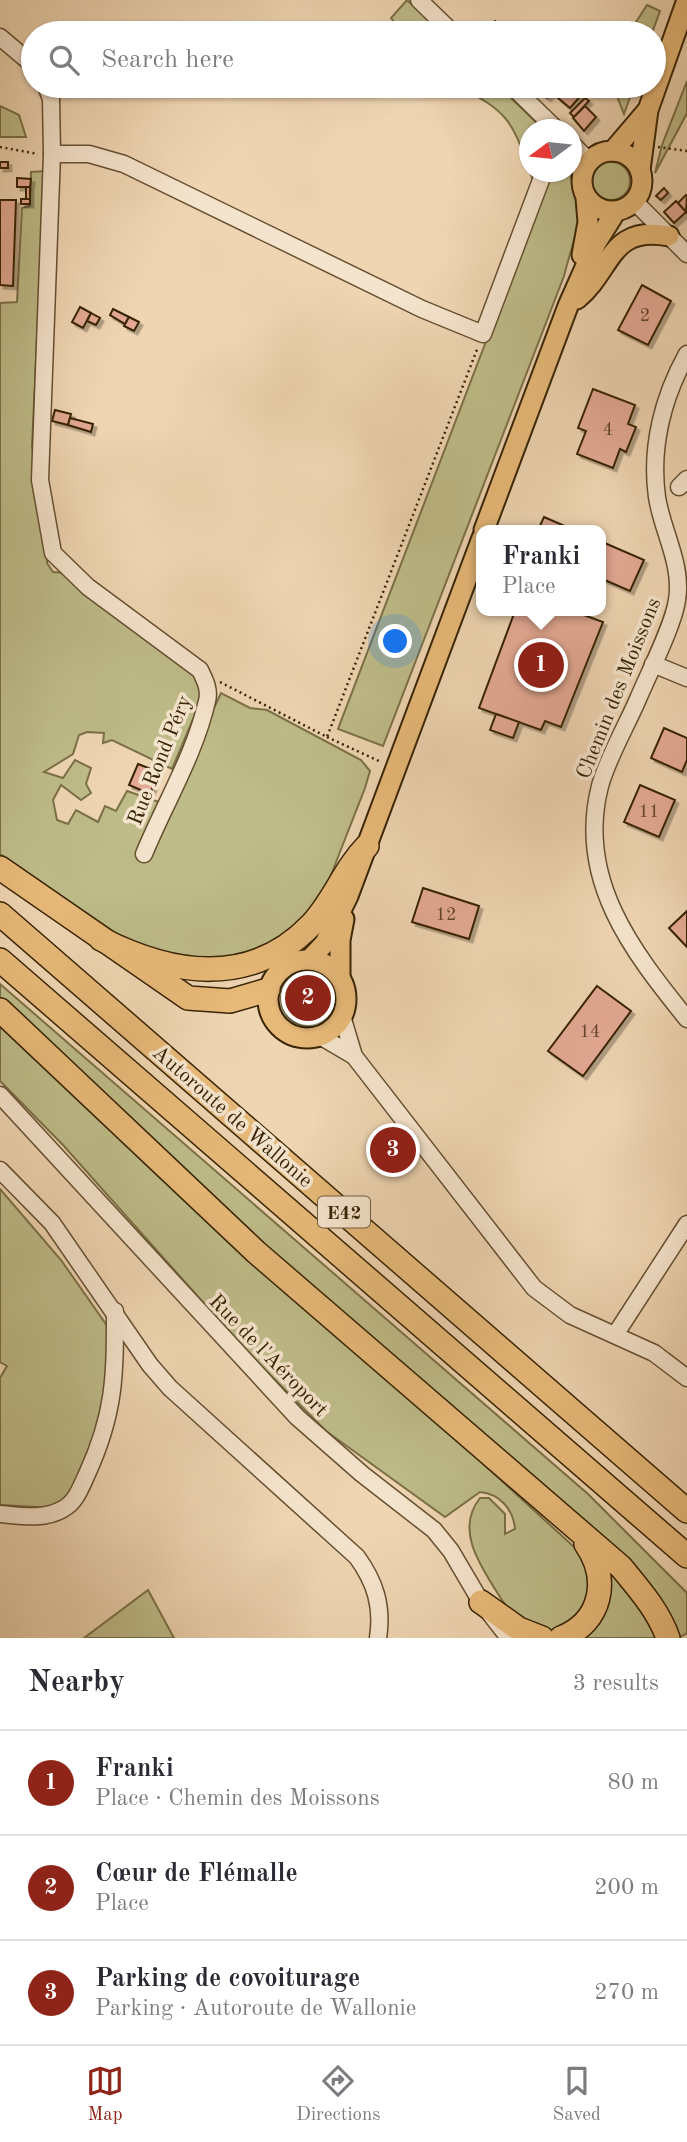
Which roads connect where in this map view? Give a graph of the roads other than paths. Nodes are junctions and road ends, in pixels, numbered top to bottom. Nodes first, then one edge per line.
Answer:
1 (419, 0) edge
2 (687, 0) edge
3 (441, 21) edge
4 (0, 37) edge
5 (21, 55) edge
6 (666, 59) edge
7 (51, 98) edge
8 (524, 98) edge
9 (652, 98) edge
10 (648, 110) junction
11 (546, 119) edge
12 (613, 151) junction
13 (52, 154) junction
14 (582, 154) edge
15 (589, 161) junction
16 (640, 170) junction
17 (540, 182) edge
18 (586, 198) junction
19 (634, 201) junction
20 (616, 211) junction
21 (668, 236) junction
22 (687, 254) edge
23 (568, 306) junction
24 (687, 355) edge
25 (486, 525) edge
26 (476, 552) edge
27 (653, 664) junction
28 (687, 678) edge
29 (367, 846) junction
30 (144, 854) dead end
31 (0, 868) edge
32 (348, 896) junction
33 (0, 914) edge
34 (102, 939) junction
35 (310, 959) junction
36 (0, 960) edge
37 (340, 977) junction
38 (268, 990) junction
39 (0, 1010) edge
40 (342, 1016) junction
41 (687, 1019) edge
42 (320, 1036) junction
43 (354, 1056) junction
44 (0, 1095) edge
45 (0, 1170) edge
46 (687, 1224) edge
47 (116, 1311) junction
48 (615, 1335) junction
49 (687, 1378) edge
50 (687, 1511) edge
51 (0, 1514) edge
52 (572, 1524) junction
53 (687, 1556) edge
54 (481, 1602) junction
55 (379, 1633) edge
56 (395, 1638) edge
57 (509, 1638) edge
58 (542, 1638) edge
59 (561, 1638) edge
60 (668, 1638) edge

1 - 3 street
2 - 6 main road
4 - 5 street
7 - 13 street
8 - 11 street
9 - 10 main road
10 - 12 main road
10 - 16 main road
12 - 15 main road
12 - 16 main road
13 - 17 street
13 - 30 street, Rue Rond Péry
14 - 15 street
15 - 18 main road
16 - 19 main road
18 - 20 main road
18 - 23 main road
19 - 20 main road
19 - 21 street
20 - 23 main road
21 - 22 street
21 - 23 main road
23 - 25 main road
24 - 27 street, Chemin des Moissons
26 - 29 main road
27 - 28 street
27 - 41 street, Chemin des Moissons
29 - 32 main road
29 - 34 highway
31 - 34 highway
32 - 35 main road
32 - 37 main road
33 - 50 highway, Autoroute de Wallonie / E42
34 - 38 highway
35 - 37 main road
35 - 38 main road
36 - 53 highway, Autoroute de Wallonie / E42
37 - 40 main road
38 - 42 main road
39 - 52 highway
40 - 42 main road
40 - 43 street
42 - 43 street
43 - 48 street
44 - 54 street, Rue de l'Aéroport
45 - 47 street
46 - 48 street
47 - 51 street
47 - 55 street
48 - 49 street
52 - 59 highway
52 - 60 highway
54 - 57 street, Rue de l'Aéroport
54 - 58 highway
55 - 56 street

